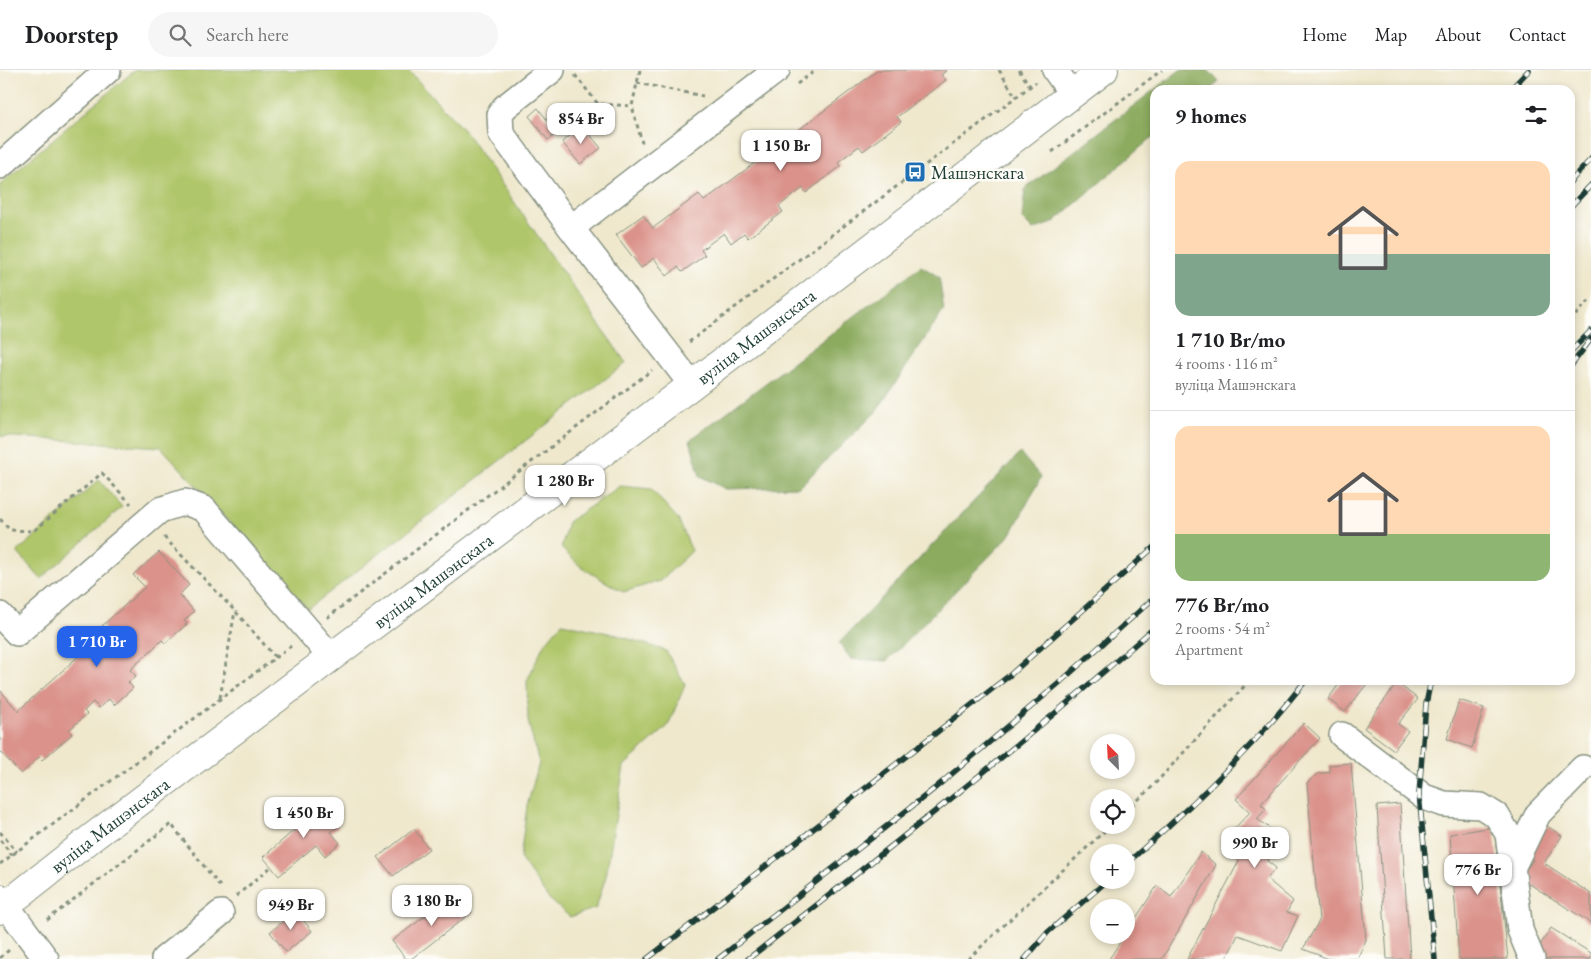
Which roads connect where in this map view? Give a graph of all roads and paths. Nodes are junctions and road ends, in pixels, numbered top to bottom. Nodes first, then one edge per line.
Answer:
1 (108, 70) edge
2 (552, 70) edge
3 (571, 70) edge
4 (640, 70) edge
5 (816, 70) edge
6 (999, 70) edge
7 (1019, 70) edge
8 (1104, 70) edge
9 (1162, 70) edge
10 (1048, 74) edge
11 (785, 79) edge
12 (637, 83) junction
13 (1030, 86) junction
14 (1072, 94) junction
15 (1015, 96) junction
16 (735, 102) junction
17 (632, 106) junction
18 (1052, 152) dead end
19 (0, 166) edge
20 (650, 168) junction
21 (571, 228) junction
22 (1591, 299) edge
23 (1575, 316) edge
24 (670, 357) junction
25 (692, 385) junction
26 (0, 519) edge
27 (147, 521) junction
28 (235, 612) junction
29 (0, 615) edge
30 (309, 632) junction
31 (331, 657) junction
32 (276, 658) junction
33 (1245, 685) edge
34 (220, 699) junction
35 (1342, 735) dead end
36 (1582, 768) dead end
37 (1135, 803) edge
38 (0, 832) edge
39 (1101, 834) edge
40 (0, 840) edge
41 (17, 852) junction
42 (12, 855) junction
43 (0, 864) edge
44 (1513, 866) junction
45 (272, 867) dead end
46 (70, 902) dead end
47 (225, 902) junction
48 (2, 904) edge
49 (46, 959) edge
50 (164, 959) edge
51 (968, 959) edge
52 (1532, 959) edge

1 - 19 street
2 - 21 street
3 - 17 path
4 - 12 path
5 - 11 path
6 - 15 path
7 - 13 path
8 - 14 main road, вуліца Машэнскага
9 - 18 path
10 - 13 path
10 - 14 street
11 - 16 street
12 - 16 path
12 - 17 path
13 - 15 path
14 - 25 main road, вуліца Машэнскага
15 - 24 path
16 - 20 street
17 - 20 path
20 - 21 street
21 - 24 street
22 - 23 path
24 - 25 street
24 - 30 path
25 - 31 main road, вуліца Машэнскага
26 - 27 path
27 - 28 path
27 - 29 street
27 - 30 street
28 - 32 path
28 - 34 path
30 - 31 street
30 - 32 path
31 - 48 main road, вуліца Машэнскага
32 - 34 path
33 - 37 path
34 - 41 path
35 - 44 street
36 - 44 street
38 - 41 path
39 - 51 path
40 - 42 path
41 - 42 path
42 - 43 path
44 - 52 street
45 - 47 path
46 - 47 path
47 - 50 street
48 - 49 street

